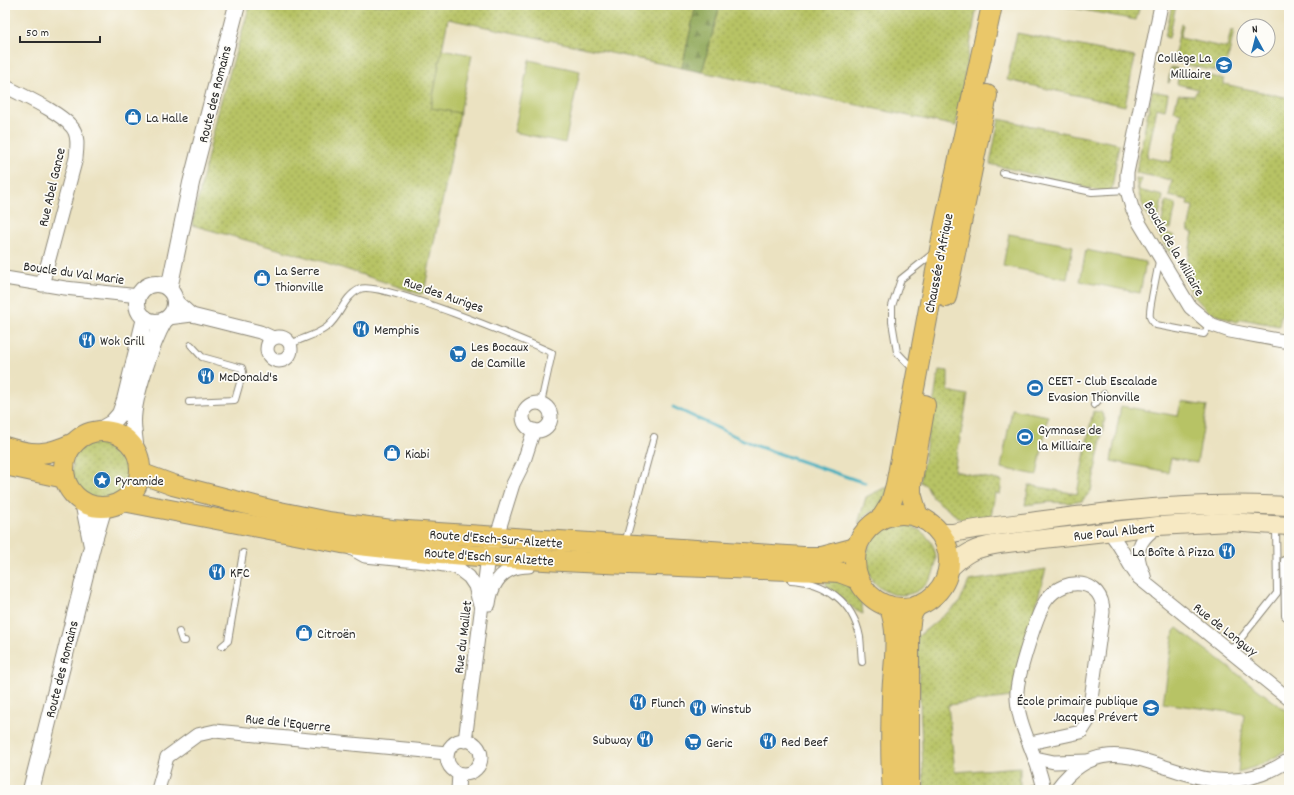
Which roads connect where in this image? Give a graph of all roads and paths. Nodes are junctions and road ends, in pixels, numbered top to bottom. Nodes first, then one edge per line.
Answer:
1 (237, 5) edge
2 (992, 5) edge
3 (1006, 5) edge
4 (1161, 5) edge
5 (5, 86) edge
6 (1003, 173) dead end
7 (191, 183) junction
8 (1127, 190) junction
9 (941, 248) junction
10 (1160, 257) junction
11 (5, 278) edge
12 (42, 285) junction
13 (150, 285) junction
14 (172, 294) junction
15 (139, 296) junction
16 (192, 315) junction
17 (145, 318) junction
18 (166, 320) junction
19 (1210, 324) junction
20 (273, 338) junction
21 (1289, 342) edge
22 (291, 344) junction
23 (191, 345) dead end
24 (917, 374) junction
25 (1104, 394) dead end
26 (190, 402) dead end
27 (541, 403) junction
28 (1094, 405) dead end
29 (534, 430) junction
30 (98, 431) junction
31 (654, 437) dead end
32 (74, 443) junction
33 (5, 447) edge
34 (136, 452) junction
35 (5, 465) edge
36 (140, 473) junction
37 (65, 478) junction
38 (123, 501) junction
39 (83, 502) junction
40 (1289, 506) edge
41 (104, 507) junction
42 (918, 517) junction
43 (881, 519) junction
44 (1282, 525) edge
45 (1158, 526) junction
46 (1108, 531) junction
47 (940, 533) junction
48 (495, 538) junction
49 (342, 543) junction
50 (624, 546) junction
51 (92, 547) junction
52 (856, 548) junction
53 (243, 553) dead end
54 (488, 556) junction
55 (1289, 559) edge
56 (606, 562) junction
57 (947, 571) junction
58 (781, 579) dead end
59 (858, 579) junction
60 (1145, 582) junction
61 (917, 605) junction
62 (889, 606) junction
63 (482, 610) junction
64 (1289, 618) edge
65 (179, 632) dead end
66 (185, 641) dead end
67 (477, 644) junction
68 (222, 646) dead end
69 (1230, 652) junction
70 (862, 662) dead end
71 (1289, 699) edge
72 (465, 741) junction
73 (1030, 743) junction
74 (448, 753) junction
75 (1035, 758) junction
76 (1289, 760) edge
77 (1088, 761) junction
78 (459, 774) junction
79 (1048, 789) edge
80 (31, 790) edge
81 (158, 790) edge
82 (458, 790) edge
83 (893, 790) edge
84 (910, 790) edge
85 (1025, 790) edge

1 - 7 street, Route des Romains
2 - 9 main road, Chaussée d'Afrique
3 - 42 main road, Chaussée d'Afrique
4 - 8 street, Boucle de la Milliaire
5 - 12 street, Rue Abel Gance
6 - 8 lane
7 - 13 street, Route des Romains
7 - 14 street, Route des Romains
8 - 10 street, Boucle de la Milliaire
9 - 24 main road, Chaussée d'Afrique
9 - 24 lane
10 - 19 street, Boucle de la Milliaire
10 - 19 lane
11 - 12 street, Boucle du Val Marie
12 - 15 street, Boucle du Val Marie
13 - 14 street
13 - 15 street, Route des Romains
14 - 16 street
14 - 18 street, Route des Romains
15 - 17 street
16 - 18 street
16 - 20 street
17 - 18 street
17 - 30 street
18 - 34 street, Route des Romains
19 - 21 street, Boucle de la Milliaire
20 - 22 street
20 - 22 street
22 - 27 lane, Rue des Auriges
23 - 26 lane
24 - 43 main road, Chaussée d'Afrique
25 - 28 lane
27 - 29 street
27 - 29 street
29 - 48 street
30 - 32 main road
30 - 34 main road
31 - 50 lane
32 - 33 main road
32 - 37 main road
34 - 36 main road
35 - 37 main road
36 - 38 main road
36 - 48 main road, Route d'Esch-Sur-Alzette
37 - 39 main road
38 - 41 main road
38 - 49 main road, Route d'Esch sur Alzette
39 - 41 main road
39 - 51 street, Route des Romains
40 - 47 main road, Rue Paul Albert
41 - 51 street, Route des Romains
42 - 43 main road
42 - 47 main road
43 - 52 main road
44 - 45 main road, Rue Paul Albert
44 - 69 lane
45 - 46 main road, Rue Paul Albert
45 - 60 street, Rue de Longwy
46 - 57 main road, Rue Paul Albert
46 - 60 street, Rue de Longwy
47 - 57 main road
48 - 50 main road, Route d'Esch-Sur-Alzette
48 - 54 street, Rue du Maillet
49 - 54 main road, Route d'Esch sur Alzette
49 - 63 street
50 - 52 main road, Route d'Esch-Sur-Alzette
51 - 80 street, Route des Romains
52 - 59 main road
53 - 68 lane
54 - 56 main road, Route d'Esch sur Alzette
54 - 63 street, Rue du Maillet
55 - 64 lane
56 - 59 main road, Route d'Esch sur Alzette
56 - 67 street
57 - 61 main road
58 - 70 lane
59 - 62 main road
60 - 69 street, Rue de Longwy
61 - 62 main road
61 - 84 main road
62 - 83 main road
63 - 67 street, Rue du Maillet
65 - 66 lane
67 - 72 street, Rue du Maillet
69 - 71 street, Rue de Longwy
72 - 74 street
72 - 78 street
73 - 73 street
73 - 75 street
74 - 78 street
74 - 81 street, Rue de l'Equerre
75 - 77 street
75 - 79 street
76 - 77 street
77 - 79 street
78 - 82 street
79 - 85 lane

